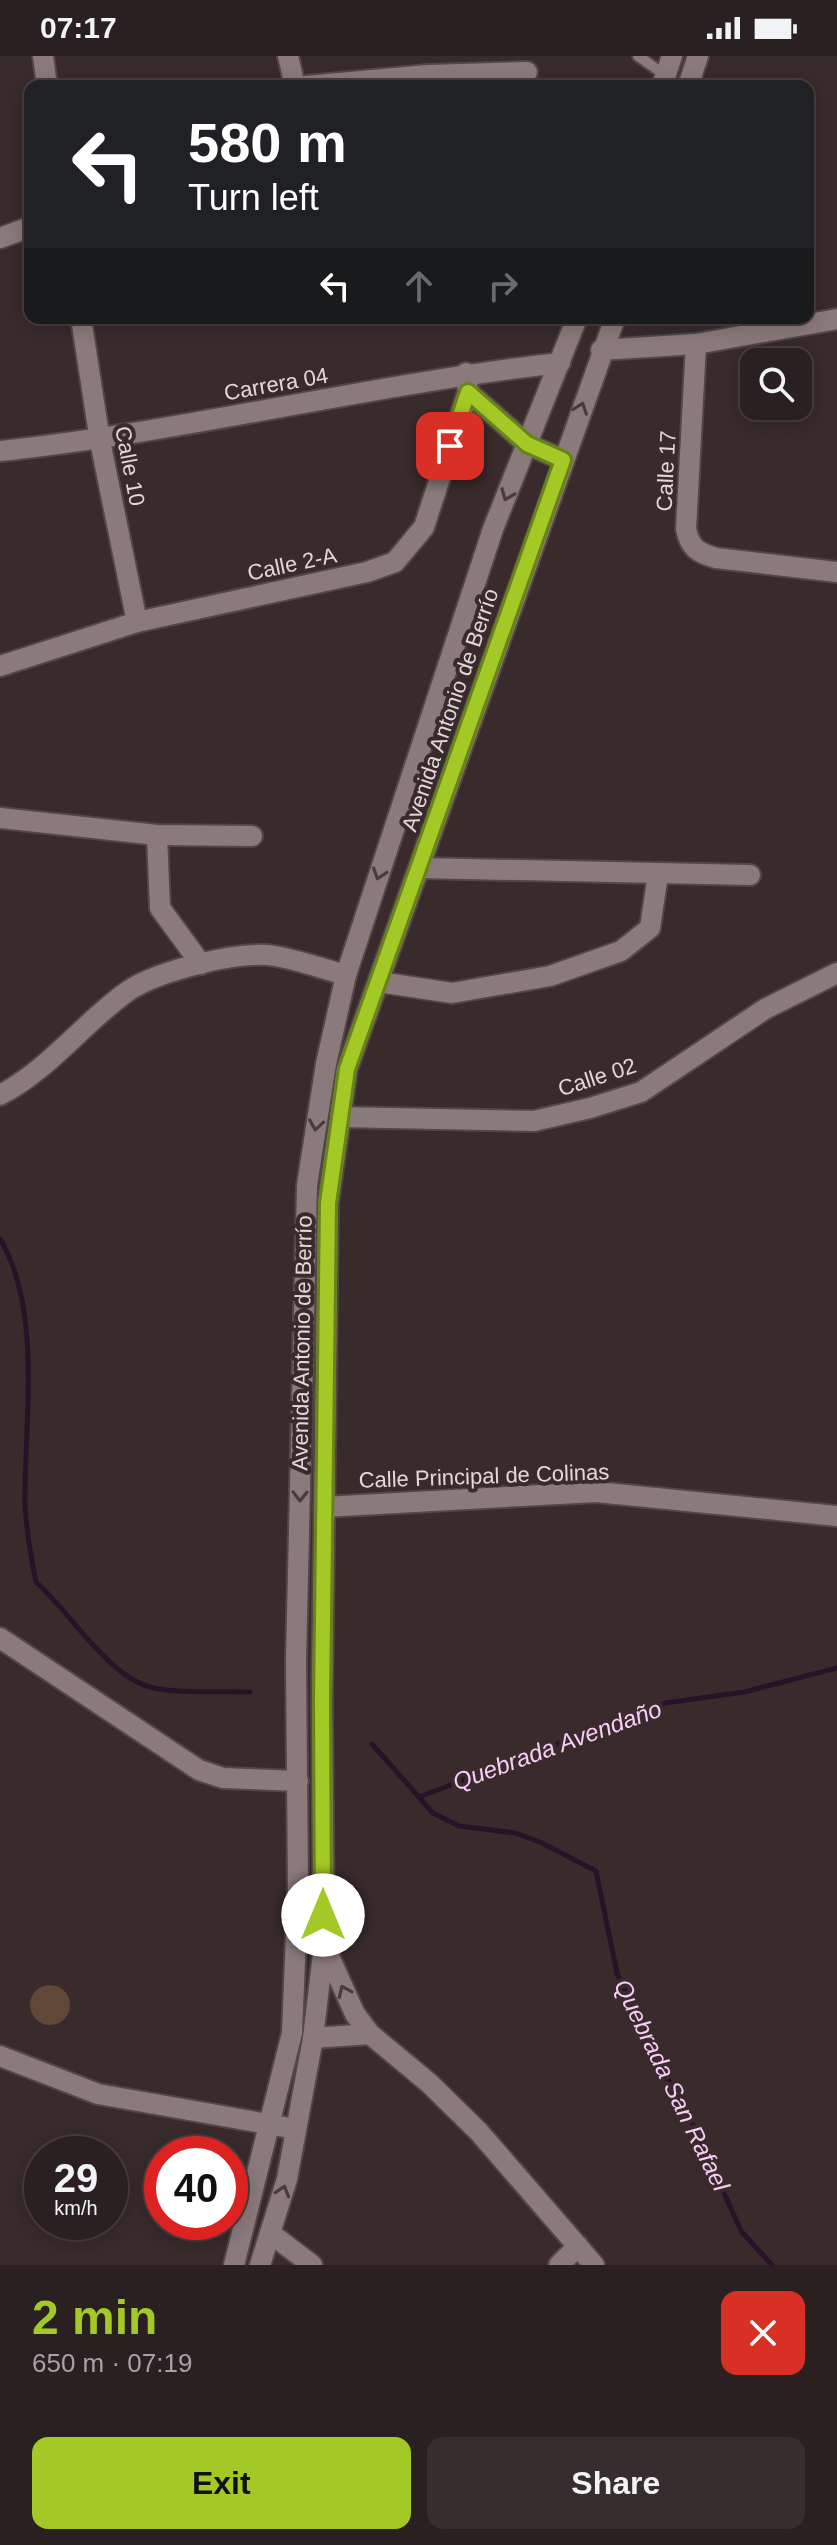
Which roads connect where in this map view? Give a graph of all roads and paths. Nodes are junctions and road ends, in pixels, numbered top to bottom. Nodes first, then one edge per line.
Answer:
1 (43, 56) edge
2 (288, 56) edge
3 (638, 56) edge
4 (698, 56) edge
5 (527, 72) dead end
6 (666, 72) edge
7 (46, 80) edge
8 (294, 80) edge
9 (373, 80) edge
10 (690, 80) edge
11 (24, 229) edge
12 (0, 238) edge
13 (837, 319) edge
14 (814, 323) edge
15 (82, 324) edge
16 (575, 324) edge
17 (612, 324) edge
18 (809, 324) edge
19 (696, 344) junction
20 (601, 350) junction
21 (560, 363) junction
22 (467, 382) junction
23 (100, 441) junction
24 (527, 444) junction
25 (0, 451) edge
26 (563, 460) junction
27 (837, 572) edge
28 (137, 622) junction
29 (0, 666) edge
30 (0, 818) edge
31 (157, 835) junction
32 (252, 836) dead end
33 (420, 868) junction
34 (658, 874) junction
35 (750, 875) dead end
36 (201, 964) junction
37 (837, 973) edge
38 (346, 975) junction
39 (379, 982) junction
40 (0, 1095) edge
41 (340, 1117) junction
42 (324, 1507) junction
43 (837, 1516) edge
44 (0, 1638) edge
45 (298, 1781) junction
46 (324, 1945) junction
47 (370, 2034) junction
48 (313, 2038) junction
49 (0, 2056) edge
50 (270, 2126) junction
51 (296, 2129) junction
52 (270, 2233) junction
53 (578, 2246) junction
54 (234, 2265) edge
55 (260, 2265) edge
56 (312, 2265) edge
57 (559, 2265) edge
58 (594, 2265) edge

1 - 7 street
2 - 8 street
3 - 6 lane
4 - 10 street
5 - 9 street
11 - 12 street
13 - 14 street
15 - 23 street, Calle 10
16 - 21 street, Avenida Antonio de Berrío
17 - 20 street, Avenida Antonio de Berrío
18 - 19 street
19 - 20 street
19 - 27 street, Calle 17
26 -> 20 street, Avenida Antonio de Berrío
21 - 22 street, Carrera 04
21 - 24 street, Avenida Antonio de Berrío
22 - 23 street, Carrera 04
22 - 24 street
22 - 28 street, Calle 2-A
23 - 25 street, Carrera 04
23 - 28 street, Calle 10
24 - 26 street
24 -> 38 street, Avenida Antonio de Berrío
26 - 33 street, Avenida Antonio de Berrío
28 - 29 street, Calle 2-A
30 - 31 street
31 - 32 street
31 - 36 street
33 - 34 street
33 - 39 street, Avenida Antonio de Berrío
34 - 35 street
34 - 39 street
36 - 38 street
36 - 40 street
37 - 41 street, Calle 02
38 -> 45 street, Avenida Antonio de Berrío
39 - 41 street, Avenida Antonio de Berrío
41 - 42 street, Avenida Antonio de Berrío
42 - 43 street, Calle Principal de Colinas
42 - 46 street, Avenida Antonio de Berrío
44 - 45 street
45 - 50 street, Avenida Antonio de Berrío
47 -> 46 street
46 - 48 street, Avenida Antonio de Berrío
47 - 48 street
47 - 53 street
48 - 51 street, Avenida Antonio de Berrío
49 - 50 street
50 - 51 street
50 - 54 street, Avenida Antonio de Berrío
52 -> 51 street, Avenida Antonio de Berrío
52 - 55 street, Avenida Antonio de Berrío
52 - 56 street
53 - 57 street
53 - 58 street

